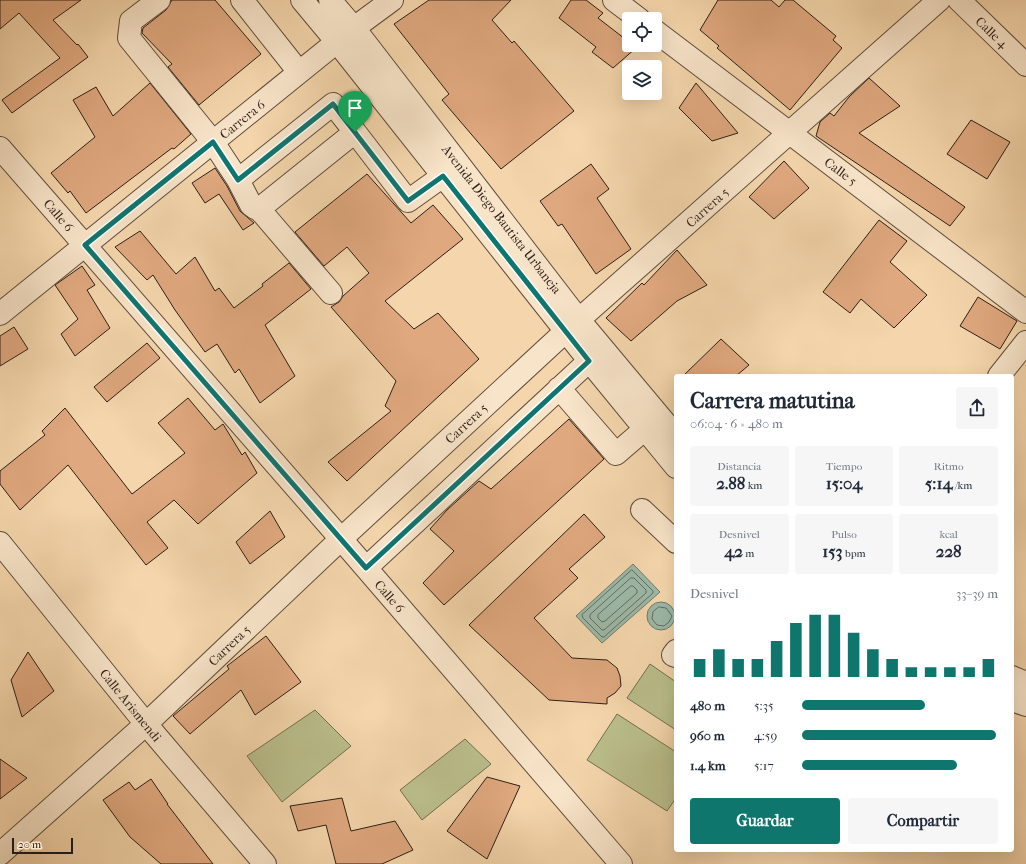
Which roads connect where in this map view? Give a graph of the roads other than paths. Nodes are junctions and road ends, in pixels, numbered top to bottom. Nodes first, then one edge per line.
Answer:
1 (158, 0) edge
2 (242, 0) edge
3 (302, 0) edge
4 (330, 0) edge
5 (392, 0) edge
6 (614, 0) edge
7 (939, 0) edge
8 (959, 0) edge
9 (630, 12) edge
10 (354, 28) junction
11 (662, 36) edge
12 (337, 42) junction
13 (1026, 65) edge
14 (299, 72) junction
15 (355, 132) junction
16 (790, 133) junction
17 (213, 142) junction
18 (0, 148) edge
19 (443, 176) junction
20 (238, 180) junction
21 (259, 209) junction
22 (85, 245) junction
23 (331, 293) dead end
24 (1026, 312) edge
25 (0, 314) edge
26 (573, 325) junction
27 (1026, 342) edge
28 (589, 361) junction
29 (1001, 374) edge
30 (559, 388) junction
31 (645, 429) junction
32 (674, 434) edge
33 (674, 465) edge
34 (642, 510) dead end
35 (341, 539) junction
36 (674, 540) edge
37 (0, 543) edge
38 (366, 568) junction
39 (1014, 677) edge
40 (1026, 683) edge
41 (1014, 701) edge
42 (1026, 705) edge
43 (146, 724) junction
44 (0, 854) edge
45 (265, 864) edge
46 (621, 864) edge

1 - 17 street
2 - 14 street
3 - 12 street, Avenida Diego Bautista Urbaneja
4 - 10 street, Avenida Diego Bautista Urbaneja
5 - 10 street, Carrera 6
6 - 9 street
7 - 16 street, Carrera 5
8 - 13 street, Calle 4
10 - 12 street, Carrera 6
10 - 26 street, Avenida Diego Bautista Urbaneja
11 - 16 street, Calle 5
12 - 14 street, Carrera 6
12 - 19 street, Avenida Diego Bautista Urbaneja
14 - 17 street, Carrera 6
15 - 19 street
15 - 20 street
15 - 21 street
16 - 24 street, Calle 5
16 - 26 street, Carrera 5
17 - 20 street
17 - 22 street, Carrera 6
18 - 22 street, Calle 6
19 - 26 street, Avenida Diego Bautista Urbaneja
20 - 21 street
21 - 23 street
22 - 25 street, Carrera 6
22 - 35 street, Calle 6
26 - 28 street, Avenida Diego Bautista Urbaneja
26 - 32 street, Avenida Diego Bautista Urbaneja
26 - 35 street, Carrera 5
27 - 29 street
28 - 30 street
28 - 31 street, Avenida Diego Bautista Urbaneja
30 - 31 street
30 - 38 street
31 - 33 street, Avenida Diego Bautista Urbaneja
34 - 36 street
35 - 38 street, Calle 6
35 - 43 street, Carrera 5
37 - 43 street, Calle Arismendi
38 - 46 street, Calle 6
39 - 40 street
41 - 42 street
43 - 44 street, Carrera 5
43 - 45 street, Calle Arismendi

